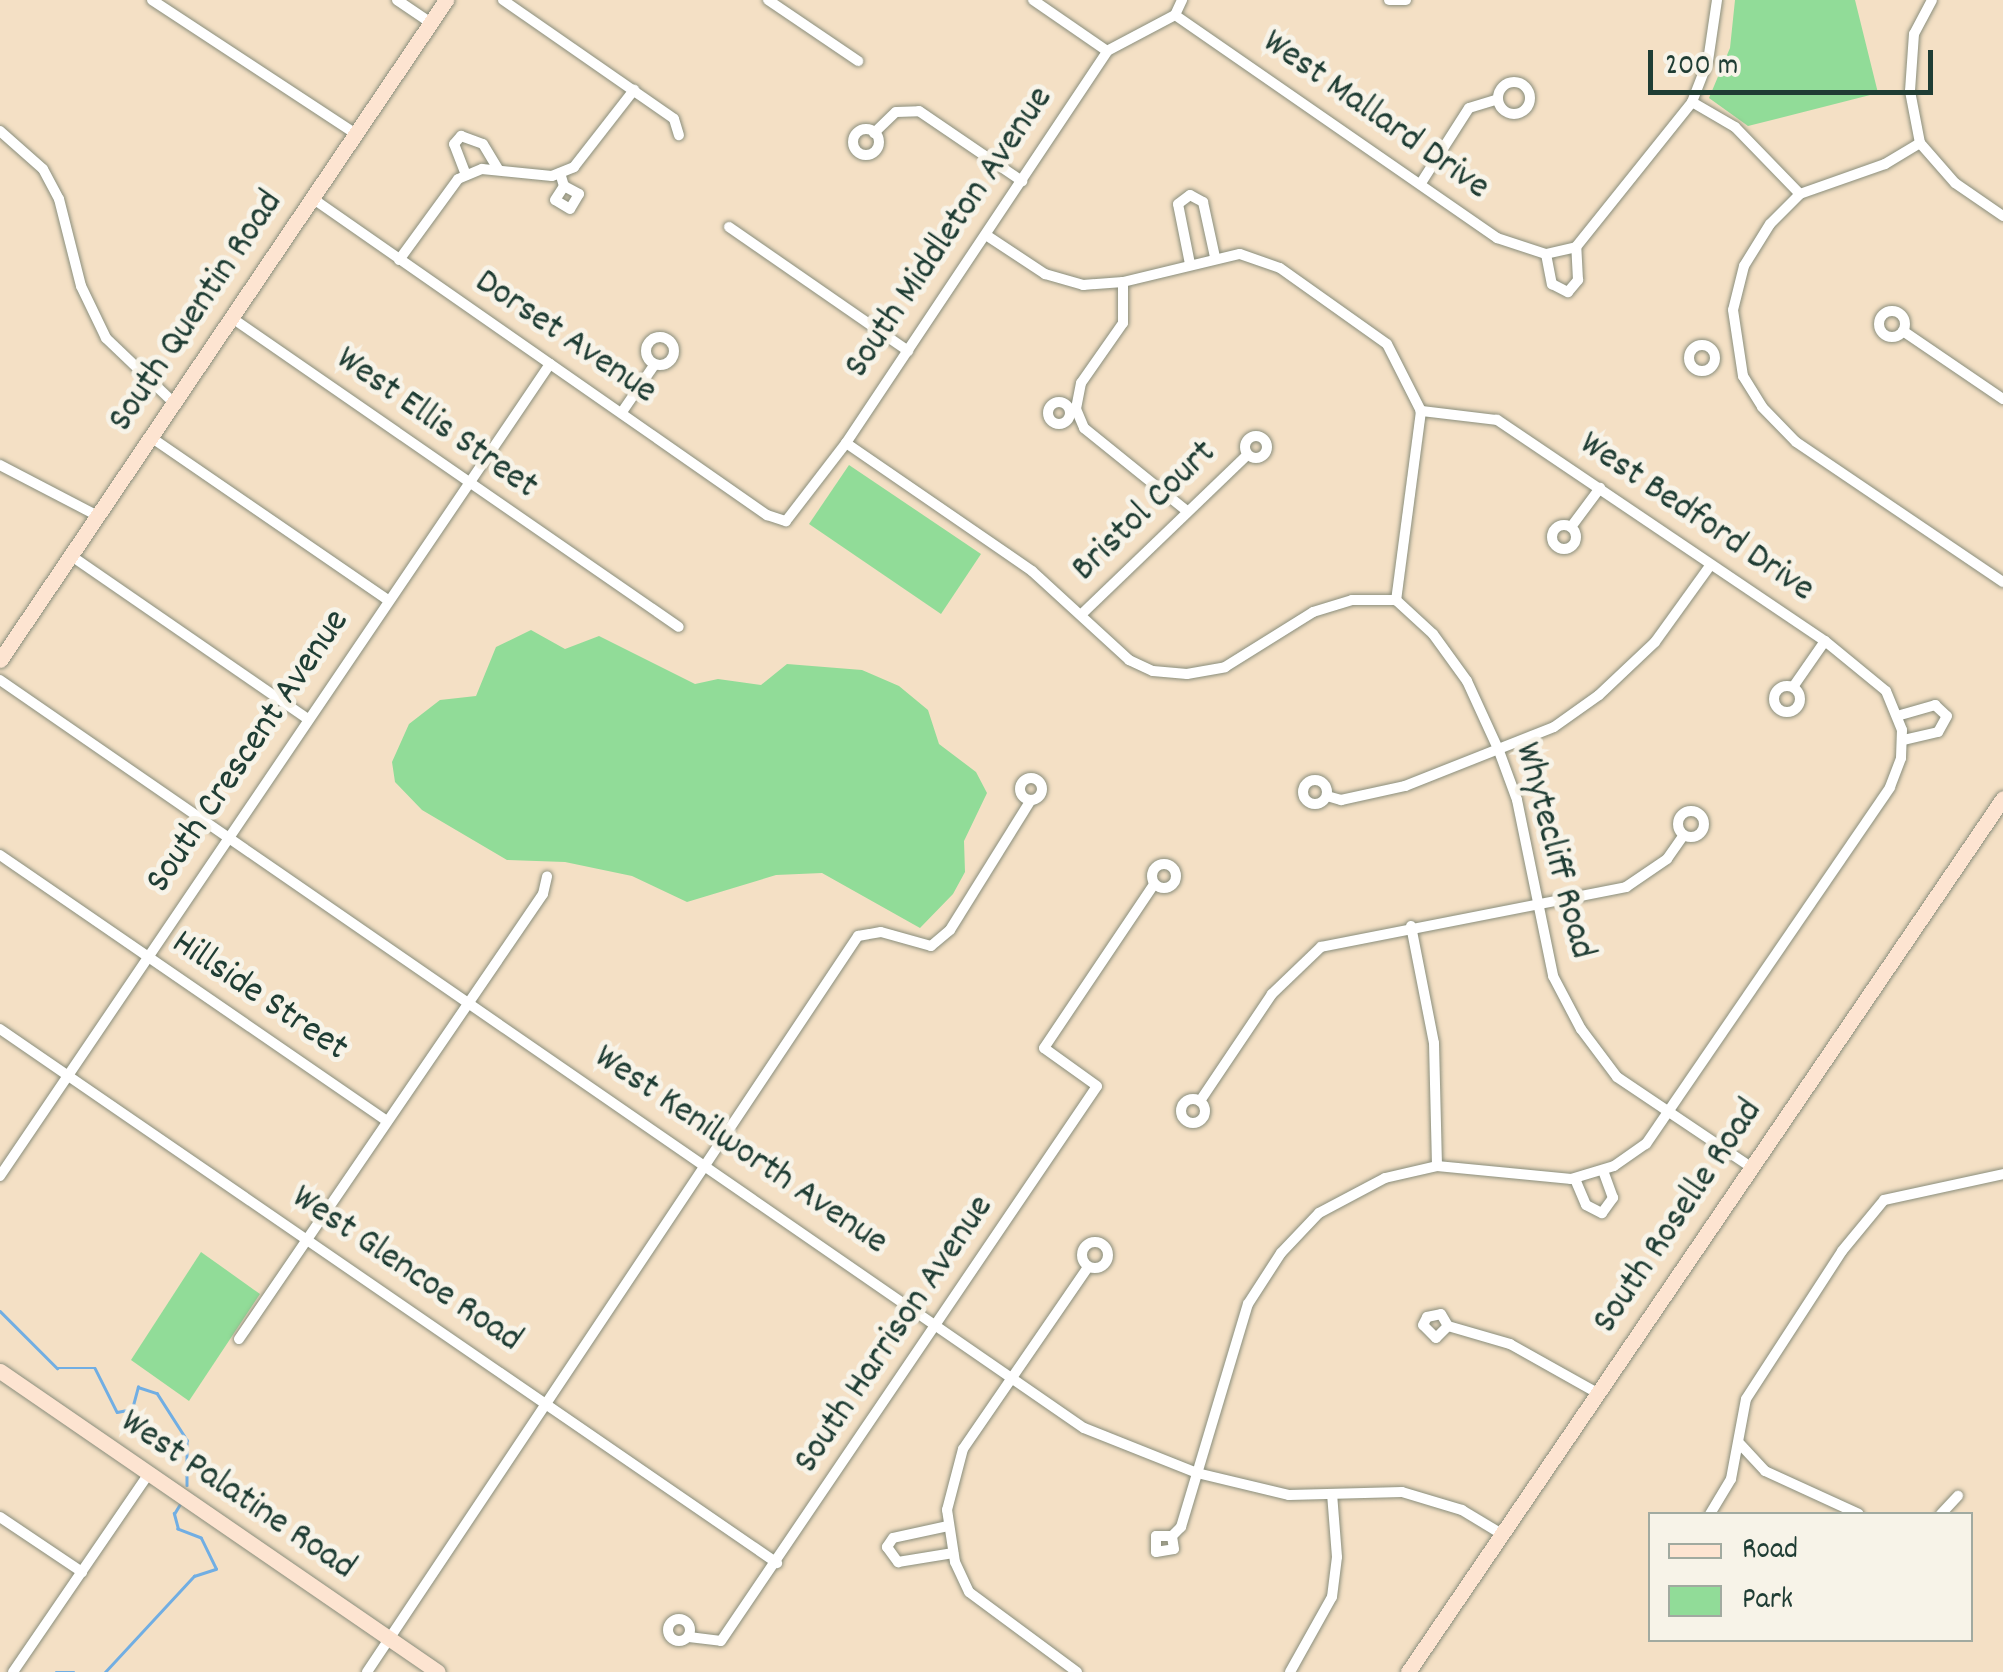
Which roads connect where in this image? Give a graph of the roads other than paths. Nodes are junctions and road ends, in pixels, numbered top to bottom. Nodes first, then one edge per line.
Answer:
1 (152, 0) edge
2 (397, 0) edge
3 (446, 0) edge
4 (503, 0) edge
5 (768, 0) edge
6 (1033, 0) edge
7 (1182, 0) edge
8 (1389, 0) edge
9 (1406, 0) edge
10 (1718, 0) edge
11 (1932, 0) edge
12 (1175, 15) junction
13 (430, 23) junction
14 (1107, 51) junction
15 (858, 60) dead end
16 (634, 90) junction
17 (1498, 99) dead end
18 (1692, 102) junction
19 (0, 131) edge
20 (874, 133) dead end
21 (356, 134) junction
22 (679, 135) dead end
23 (1920, 143) junction
24 (498, 169) junction
25 (560, 173) junction
26 (466, 175) junction
27 (1022, 180) junction
28 (1421, 182) junction
29 (564, 186) dead end
30 (1800, 194) junction
31 (312, 198) junction
32 (2003, 216) edge
33 (729, 227) dead end
34 (986, 235) junction
35 (1576, 247) junction
36 (1546, 254) junction
37 (1215, 258) junction
38 (400, 260) junction
39 (1190, 264) junction
40 (1122, 282) junction
41 (232, 318) junction
42 (1903, 331) dead end
43 (1737, 350) junction
44 (908, 351) junction
45 (1714, 356) dead end
46 (550, 364) junction
47 (655, 364) dead end
48 (2003, 399) edge
49 (175, 404) junction
50 (1420, 411) junction
51 (622, 412) junction
52 (152, 438) junction
53 (846, 443) junction
54 (1247, 455) dead end
55 (0, 465) edge
56 (466, 482) junction
57 (1600, 488) junction
58 (1187, 511) junction
59 (98, 516) junction
60 (786, 520) joint
61 (1571, 527) dead end
62 (70, 556) junction
63 (1709, 567) junction
64 (2003, 582) edge
65 (388, 600) junction
66 (1396, 600) junction
67 (1084, 612) junction
68 (679, 627) dead end
69 (1825, 641) junction
70 (0, 660) edge
71 (0, 680) edge
72 (1793, 687) dead end
73 (1897, 716) junction
74 (308, 719) junction
75 (1903, 735) junction
76 (1499, 751) junction
77 (1327, 796) dead end
78 (2003, 798) edge
79 (1030, 800) dead end
80 (1684, 835) dead end
81 (228, 838) junction
82 (0, 855) edge
83 (547, 876) dead end
84 (1154, 884) dead end
85 (1538, 903) junction
86 (1411, 926) junction
87 (147, 957) junction
88 (468, 1003) junction
89 (0, 1028) edge
90 (68, 1076) junction
91 (1200, 1101) dead end
92 (1671, 1113) junction
93 (385, 1120) junction
94 (708, 1162) junction
95 (1437, 1166) junction
96 (1752, 1167) junction
97 (1603, 1171) junction
98 (2003, 1174) edge
99 (0, 1176) edge
100 (1575, 1178) junction
101 (305, 1238) junction
102 (1088, 1267) dead end
103 (939, 1324) junction
104 (1448, 1326) dead end
105 (239, 1340) dead end
106 (0, 1372) edge
107 (1012, 1380) junction
108 (1599, 1394) junction
109 (547, 1402) junction
110 (1740, 1444) junction
111 (1197, 1473) junction
112 (148, 1475) junction
113 (1332, 1494) junction
114 (1958, 1496) dead end
115 (1711, 1512) edge
116 (1855, 1512) edge
117 (1943, 1512) edge
118 (0, 1518) edge
119 (948, 1526) junction
120 (1500, 1533) junction
121 (1172, 1536) dead end
122 (952, 1553) junction
123 (777, 1562) junction
124 (82, 1572) junction
125 (689, 1637) dead end
126 (389, 1639) junction
127 (13, 1672) edge
128 (366, 1672) edge
129 (438, 1672) edge
130 (1077, 1672) edge
131 (1290, 1672) edge
132 (1408, 1672) edge

1 - 21 street
2 - 13 street
3 - 13 main road, South Quentin Road
4 - 16 street
5 - 15 street
6 - 14 street
7 - 12 street
8 - 9 street
10 - 18 street
11 - 23 street
12 - 14 street, South Middleton Avenue
12 - 28 street, West Mallard Drive
13 - 21 main road, South Quentin Road
14 - 27 street, South Middleton Avenue
16 - 22 street
16 - 25 street
17 - 28 street
18 - 30 street
18 - 35 street
19 - 49 street
20 - 27 street
21 - 31 main road, South Quentin Road
23 - 30 street
23 - 32 street
24 - 25 street
24 - 26 street
24 - 26 street
25 - 29 street
26 - 38 street
27 - 34 street, South Middleton Avenue
28 - 36 street, West Mallard Drive
30 - 43 street
31 - 38 street, Dorset Avenue
31 - 41 main road, South Quentin Road
33 - 44 street
34 - 40 street
34 - 44 street, South Middleton Avenue
35 - 36 street
35 - 36 street
37 - 39 street
37 - 39 street
37 - 50 street
38 - 46 street, Dorset Avenue
39 - 40 street
40 - 58 street
41 - 49 main road, South Quentin Road
41 - 56 street, West Ellis Street
42 - 48 street
43 - 45 street
43 - 64 street
44 - 53 street, South Middleton Avenue
46 - 51 street, Dorset Avenue
46 - 56 street, South Crescent Avenue
47 - 51 street
49 - 52 main road, South Quentin Road
50 - 57 street, West Bedford Drive
50 - 66 street
51 - 60 street, Dorset Avenue
52 - 59 main road, South Quentin Road
52 - 65 street
53 - 60 street, South Middleton Avenue
53 - 67 street
54 - 58 street, Bristol Court
55 - 59 street
56 - 65 street, South Crescent Avenue
56 - 68 street, West Ellis Street
57 - 61 street
57 - 63 street, West Bedford Drive
58 - 67 street, Bristol Court
59 - 62 main road, South Quentin Road
62 - 70 main road, South Quentin Road
62 - 74 street
63 - 69 street, West Bedford Drive
63 - 76 street
65 - 74 street, South Crescent Avenue
66 - 67 street
66 - 76 street, Whytecliff Road
69 - 72 street
69 - 73 street, West Bedford Drive
71 - 81 street, West Kenilworth Avenue
73 - 75 street, West Bedford Drive
73 - 75 street
74 - 81 street, South Crescent Avenue
75 - 92 street
76 - 77 street
76 - 85 street, Whytecliff Road
78 - 96 main road, South Roselle Road
79 - 94 street
80 - 85 street
81 - 87 street, South Crescent Avenue
81 - 88 street, West Kenilworth Avenue
82 - 87 street, Hillside Street
83 - 88 street
84 - 103 street, South Harrison Avenue
85 - 86 street
85 - 92 street, Whytecliff Road
86 - 91 street
86 - 95 street
87 - 90 street, South Crescent Avenue
87 - 93 street, Hillside Street
88 - 93 street
88 - 94 street, West Kenilworth Avenue
89 - 90 street, West Glencoe Road
90 - 99 street, South Crescent Avenue
90 - 101 street, West Glencoe Road
92 - 96 street, Whytecliff Road
92 - 97 street
93 - 101 street
94 - 103 street, West Kenilworth Avenue
94 - 109 street
95 - 100 street
95 - 111 street
96 - 108 main road, South Roselle Road
97 - 100 street
97 - 100 street
98 - 110 street
101 - 105 street
101 - 109 street, West Glencoe Road
102 - 107 street
103 - 107 street, West Kenilworth Avenue
103 - 123 street, South Harrison Avenue
104 - 108 street
106 - 112 main road, West Palatine Road
107 - 111 street, West Kenilworth Avenue
107 - 119 street
108 - 120 main road, South Roselle Road
109 - 123 street, West Glencoe Road
109 - 126 street
110 - 115 street
110 - 116 street
111 - 113 street, West Kenilworth Avenue
111 - 121 street
112 - 124 street
112 - 126 main road, West Palatine Road
113 - 120 street, West Kenilworth Avenue
113 - 131 street
114 - 117 street
118 - 124 street
119 - 122 street
119 - 122 street
120 - 132 main road, South Roselle Road
122 - 130 street
123 - 125 street, South Harrison Avenue
124 - 127 street
126 - 128 street
126 - 129 main road, West Palatine Road

